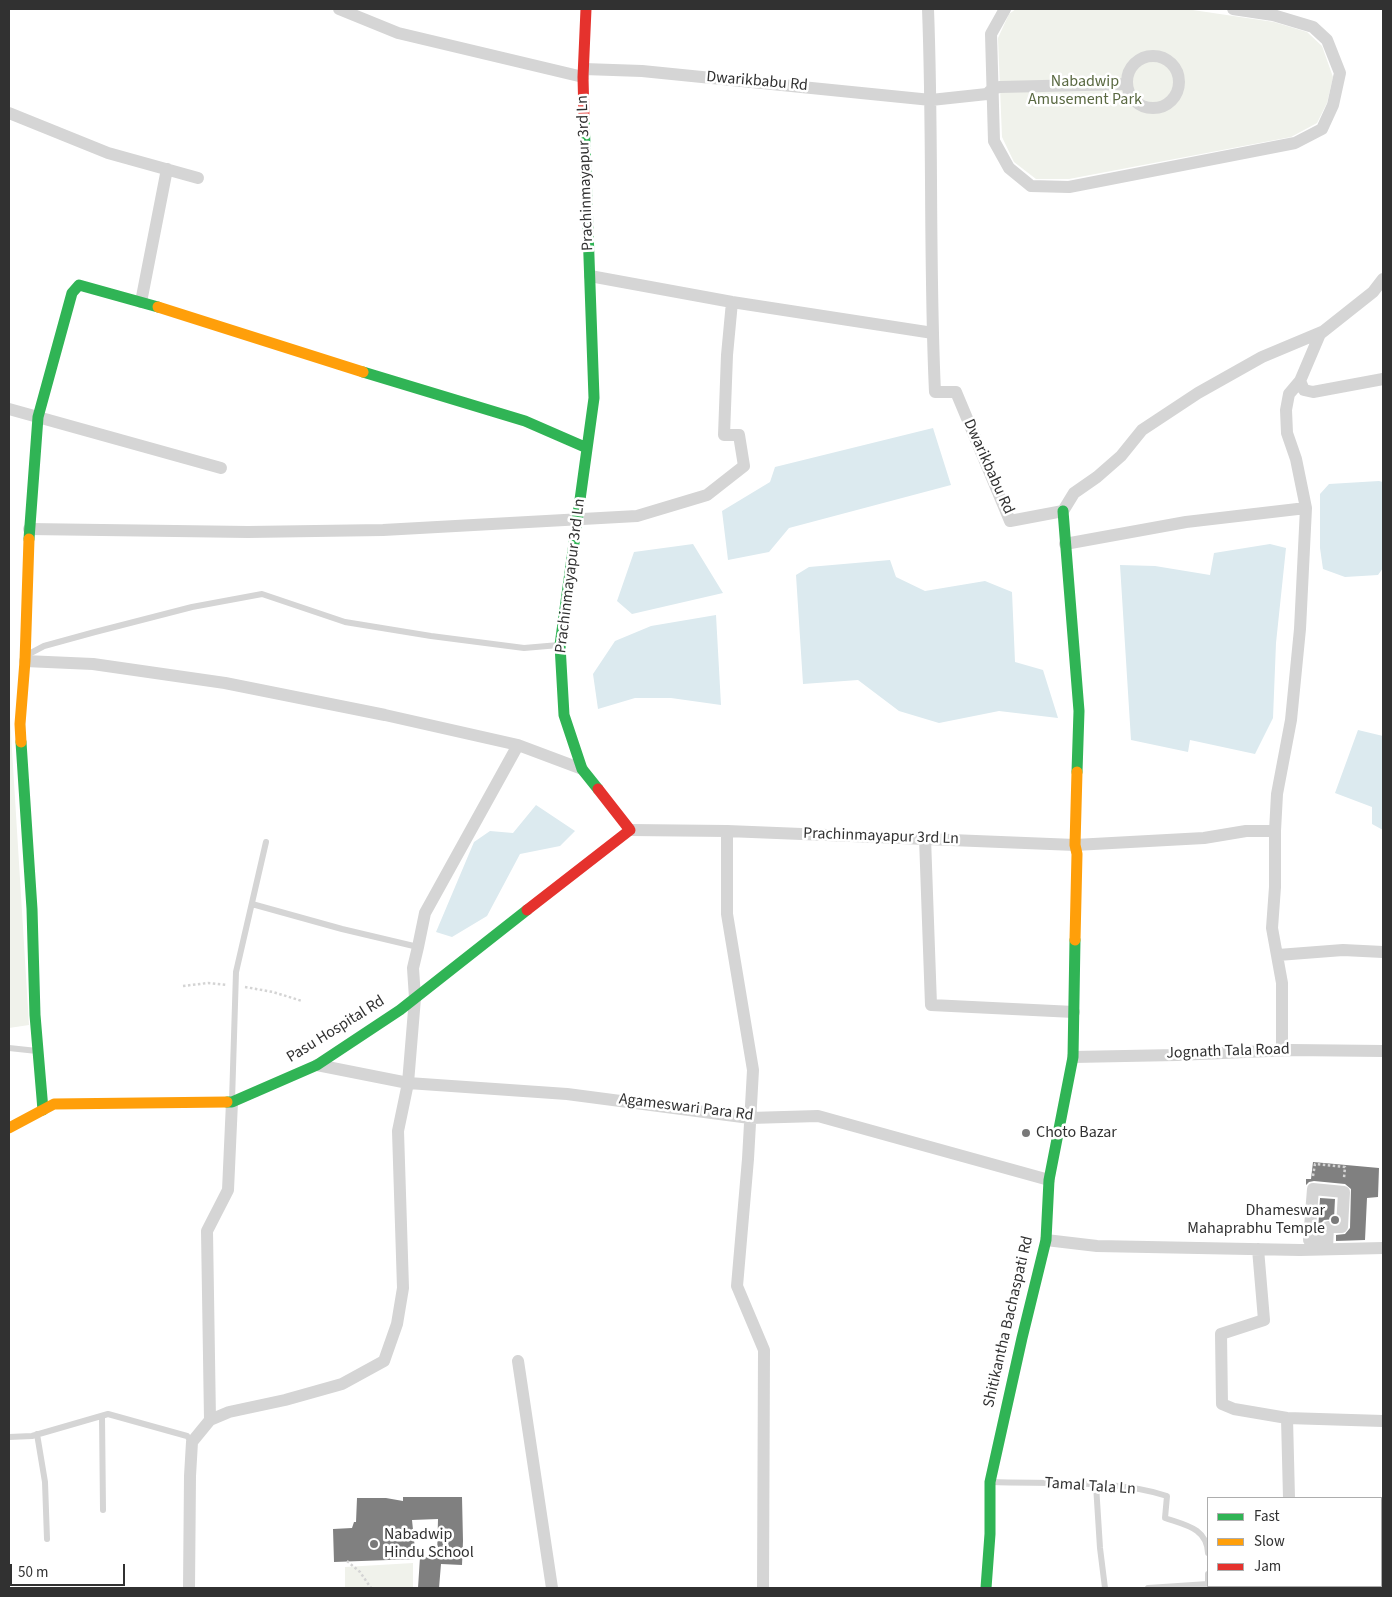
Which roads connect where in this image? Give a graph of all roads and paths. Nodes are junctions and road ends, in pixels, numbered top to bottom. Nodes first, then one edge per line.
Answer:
1 (339, 9) edge
2 (586, 9) edge
3 (928, 9) edge
4 (1005, 9) edge
5 (1233, 9) edge
6 (583, 73) junction
7 (1126, 84) junction
8 (992, 89) junction
9 (931, 100) junction
10 (9, 113) edge
11 (167, 169) junction
12 (198, 178) dead end
13 (590, 276) junction
14 (1383, 279) edge
15 (141, 302) junction
16 (732, 302) junction
17 (1324, 331) junction
18 (932, 333) junction
19 (1383, 379) edge
20 (1300, 382) junction
21 (9, 409) edge
22 (38, 417) junction
23 (587, 448) junction
24 (221, 468) dead end
25 (1306, 508) junction
26 (1063, 510) junction
27 (577, 520) junction
28 (29, 529) junction
29 (1065, 544) junction
30 (560, 645) junction
31 (25, 658) junction
32 (518, 745) junction
33 (582, 769) junction
34 (630, 830) junction
35 (1276, 830) junction
36 (727, 831) junction
37 (926, 838) junction
38 (266, 842) dead end
39 (1076, 850) junction
40 (252, 904) junction
41 (418, 947) junction
42 (1383, 952) edge
43 (1278, 955) junction
44 (184, 986) dead end
45 (236, 986) junction
46 (415, 998) junction
47 (302, 1001) dead end
48 (1074, 1012) junction
49 (9, 1048) edge
50 (38, 1050) junction
51 (1282, 1050) junction
52 (1383, 1050) edge
53 (1073, 1057) junction
54 (317, 1065) junction
55 (408, 1083) junction
56 (232, 1102) junction
57 (44, 1110) junction
58 (750, 1118) junction
59 (9, 1128) edge
60 (1049, 1180) junction
61 (1313, 1189) junction
62 (1343, 1192) junction
63 (1046, 1240) junction
64 (1327, 1245) junction
65 (1383, 1248) edge
66 (1258, 1250) junction
67 (518, 1361) dead end
68 (102, 1416) junction
69 (1287, 1418) junction
70 (210, 1420) junction
71 (1383, 1421) edge
72 (37, 1434) junction
73 (9, 1436) edge
74 (192, 1442) junction
75 (990, 1482) junction
76 (1096, 1485) junction
77 (1289, 1497) edge
78 (103, 1510) dead end
79 (47, 1539) dead end
80 (1207, 1542) edge
81 (347, 1561) dead end
82 (1207, 1584) edge
83 (189, 1588) edge
84 (371, 1588) edge
85 (552, 1588) edge
86 (763, 1588) edge
87 (986, 1588) edge
88 (1105, 1588) edge
89 (1148, 1588) edge

1 - 6 street, Dwarikbabu Rd
2 - 6 street, Prachinmayapur 3rd Ln
3 - 9 street, Dwarikbabu Rd
4 - 8 street
5 - 8 street
6 - 9 street, Dwarikbabu Rd
6 - 13 street, Prachinmayapur 3rd Ln
7 - 7 street
7 - 8 street
8 - 9 street
9 - 18 street, Dwarikbabu Rd
10 - 11 street
11 - 12 street
11 - 15 street
13 - 16 street
13 - 23 street, Prachinmayapur 3rd Ln
14 - 17 street
15 - 22 street
15 - 23 street
16 - 18 street
16 - 27 street
17 - 20 street
17 - 26 street
18 - 26 street, Dwarikbabu Rd
19 - 20 street
20 - 25 street
21 - 22 street
22 - 24 street
22 - 28 street
23 - 27 street, Prachinmayapur 3rd Ln
25 - 29 street
25 - 35 street
26 - 29 street
27 - 28 street
27 - 30 street, Prachinmayapur 3rd Ln
28 - 31 street
29 - 39 street
30 - 31 lane
30 - 33 street, Prachinmayapur 3rd Ln
31 - 32 street
31 - 50 street
32 - 33 street
32 - 41 street
33 - 34 street, Prachinmayapur 3rd Ln
34 - 36 street, Prachinmayapur 3rd Ln
34 - 46 street, Pasu Hospital Rd
35 - 39 street, Prachinmayapur 3rd Ln
35 - 43 street
36 - 37 street, Prachinmayapur 3rd Ln
36 - 58 street
37 - 39 street, Prachinmayapur 3rd Ln
37 - 48 street
38 - 40 lane
39 - 48 street, Shitikantha Bachaspati Rd
40 - 41 lane
40 - 45 lane
41 - 46 street
42 - 43 street
43 - 51 street
44 - 45 path
45 - 47 path
45 - 56 lane
46 - 54 street, Pasu Hospital Rd
46 - 55 street
48 - 53 street, Shitikantha Bachaspati Rd
49 - 50 lane
50 - 57 street
51 - 52 street, Jognath Tala Road
51 - 53 street, Jognath Tala Road
53 - 60 street, Shitikantha Bachaspati Rd
54 - 55 street, Agameswari Para Rd
54 - 56 street, Pasu Hospital Rd
55 - 58 street, Agameswari Para Rd
55 - 70 street
56 - 57 street, Pasu Hospital Rd
56 - 70 street
57 - 59 street, Pasu Hospital Rd
58 - 60 street, Agameswari Para Rd
58 - 86 street
60 - 63 street, Shitikantha Bachaspati Rd
61 - 62 street
61 - 62 path
61 - 64 street
62 - 64 street
63 - 66 street
63 - 75 street, Shitikantha Bachaspati Rd
64 - 65 street
64 - 66 street
66 - 69 street
67 - 85 street
68 - 72 lane
68 - 74 lane
68 - 78 lane
69 - 71 street
69 - 77 street
70 - 74 street
72 - 73 lane
72 - 79 lane
74 - 83 street
75 - 76 lane, Tamal Tala Ln
75 - 87 street, Shitikantha Bachaspati Rd
76 - 80 lane, Tamal Tala Ln
76 - 88 lane
81 - 84 path
82 - 89 lane

